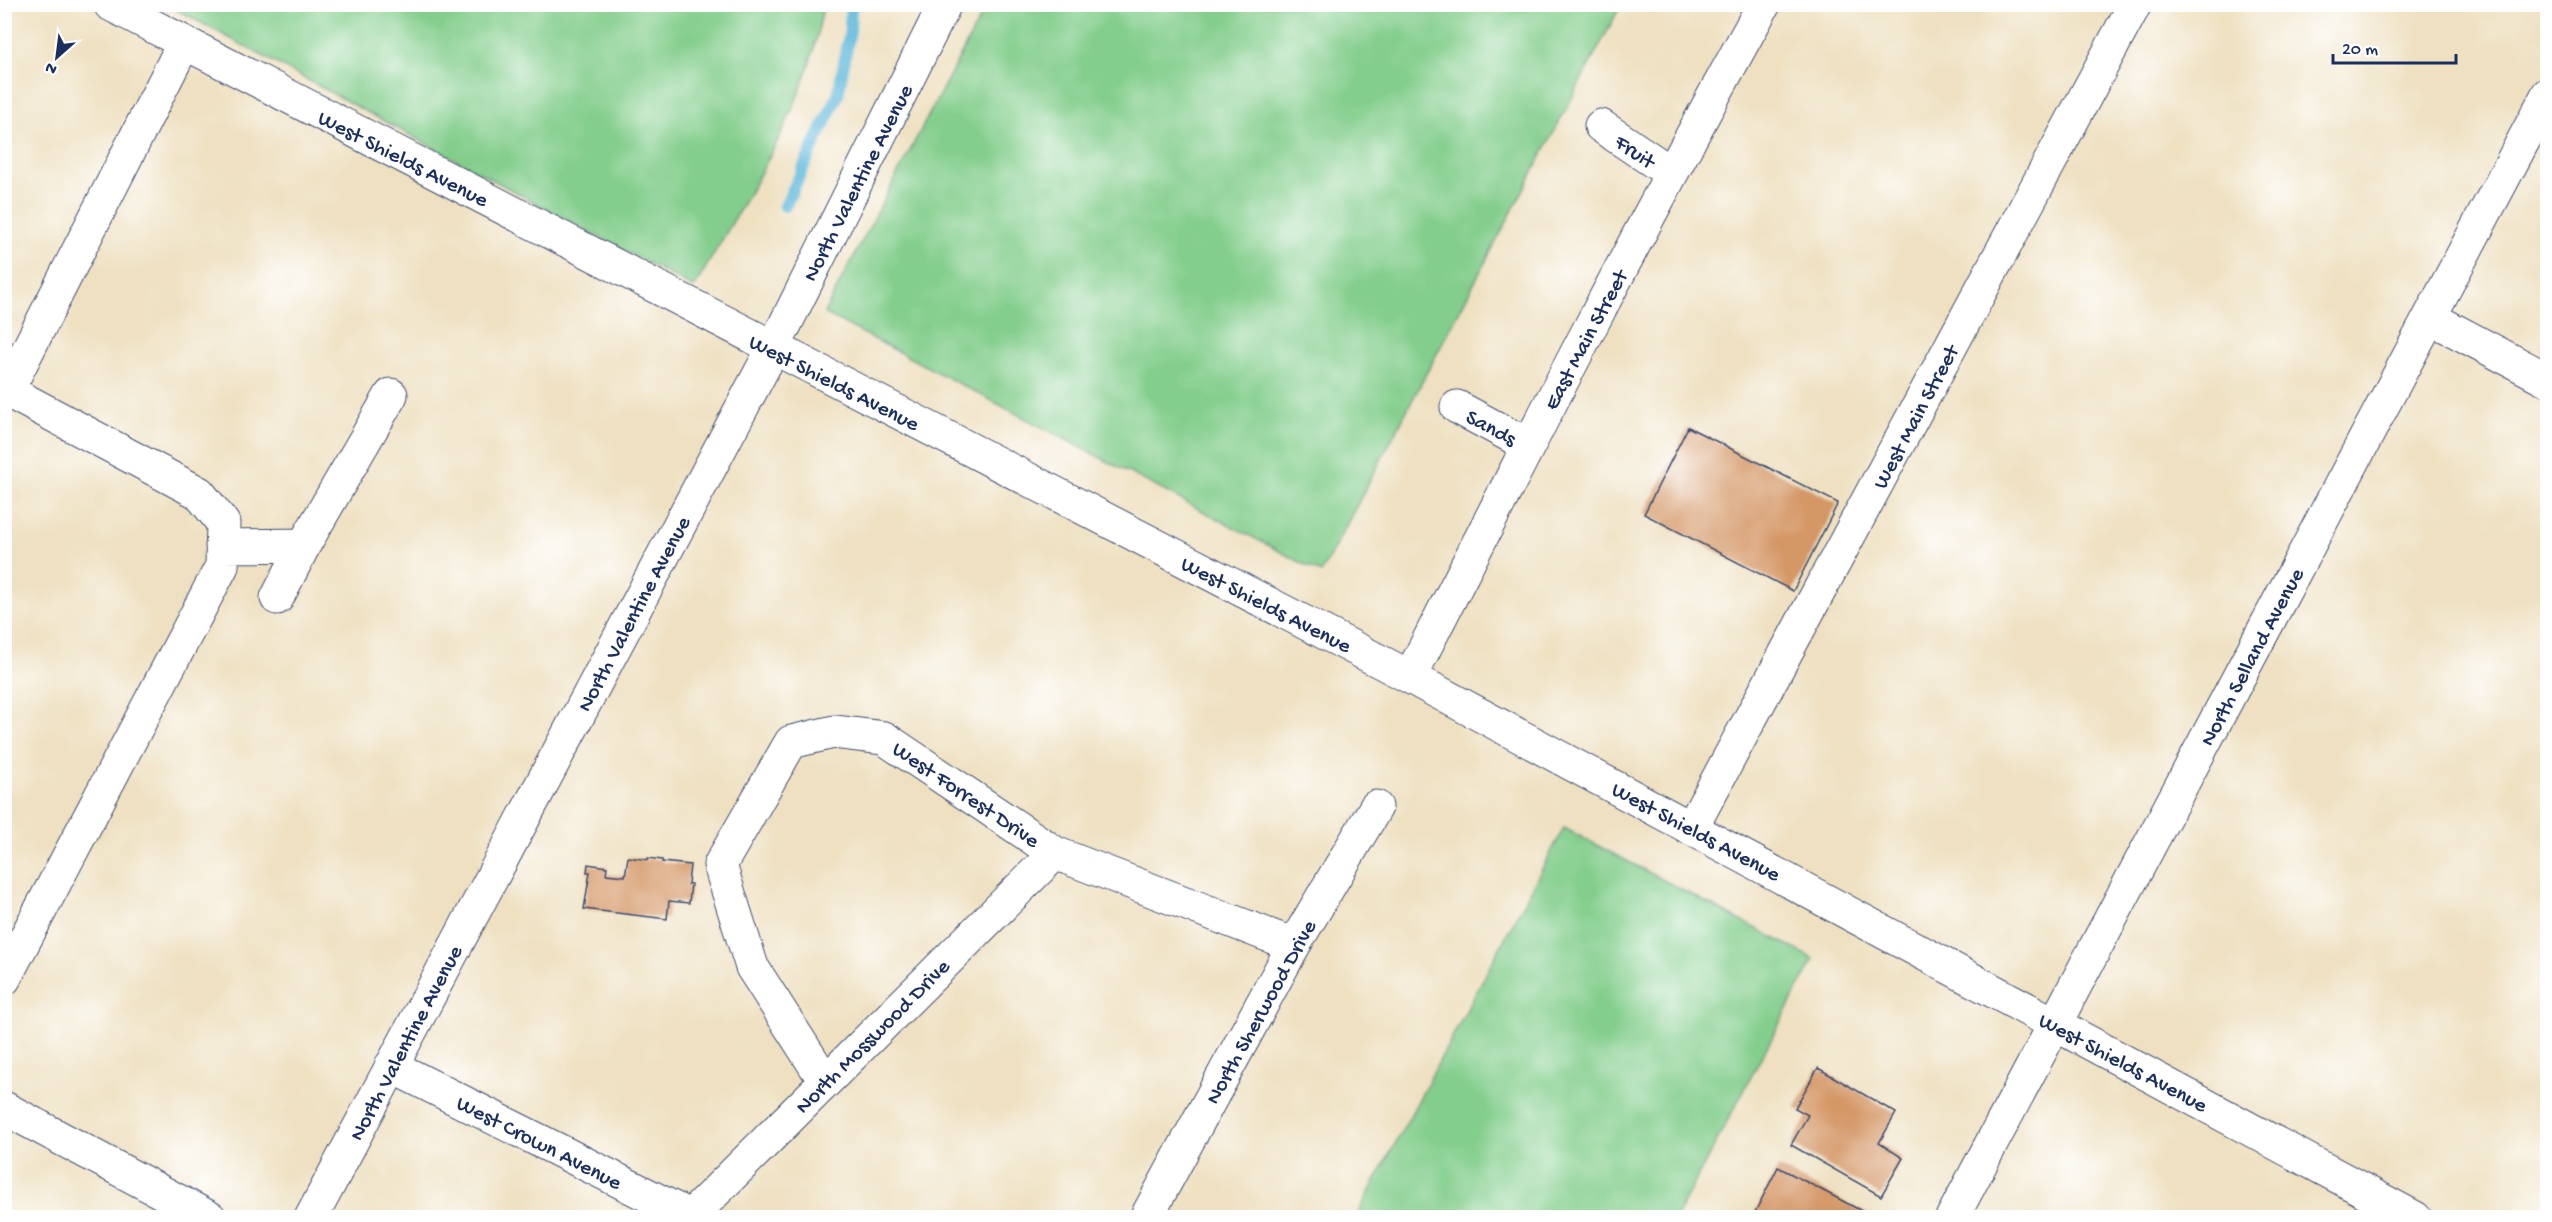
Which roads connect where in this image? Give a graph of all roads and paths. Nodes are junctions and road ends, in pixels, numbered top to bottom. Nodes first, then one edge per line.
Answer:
1 (110, 4) edge
2 (945, 4) edge
3 (1764, 4) edge
4 (2136, 4) edge
5 (184, 43) junction
6 (2547, 94) edge
7 (1601, 126) dead end
8 (1671, 173) junction
9 (2431, 318) junction
10 (773, 349) junction
11 (2547, 380) edge
12 (6, 390) edge
13 (391, 395) dead end
14 (1457, 407) dead end
15 (1528, 445) junction
16 (304, 545) junction
17 (222, 546) junction
18 (277, 598) dead end
19 (1410, 677) junction
20 (1376, 807) dead end
21 (1692, 826) junction
22 (1055, 853) junction
23 (1294, 945) junction
24 (4, 979) edge
25 (2055, 1024) junction
26 (392, 1066) junction
27 (825, 1081) junction
28 (4, 1108) edge
29 (689, 1217) edge
30 (210, 1218) edge
31 (311, 1218) edge
32 (1146, 1218) edge
33 (1952, 1218) edge
34 (2415, 1218) edge

1 - 5 street, West Shields Avenue
2 - 10 street, North Valentine Avenue
3 - 8 street, East Main Street
4 - 21 street, West Main Street
5 - 10 street, West Shields Avenue
5 - 12 street
6 - 9 street, North Selland Avenue
7 - 8 street, Fruit
8 - 15 street, East Main Street
9 - 11 street
9 - 25 street, North Selland Avenue
10 - 19 street, West Shields Avenue
10 - 26 street, North Valentine Avenue
12 - 17 street
13 - 16 street
14 - 15 street, Sands
15 - 19 street, East Main Street
16 - 17 street
16 - 18 street
17 - 24 street
19 - 21 street, West Shields Avenue
20 - 23 street, North Sherwood Drive
21 - 25 street, West Shields Avenue
22 - 23 street, West Forrest Drive
22 - 27 street, North Mosswood Drive
22 - 27 street, West Forrest Drive
23 - 32 street, North Sherwood Drive
25 - 33 street, North Selland Avenue
25 - 34 street, West Shields Avenue
26 - 29 street, West Crown Avenue
26 - 31 street, North Valentine Avenue
27 - 29 street, North Mosswood Drive
28 - 30 street

